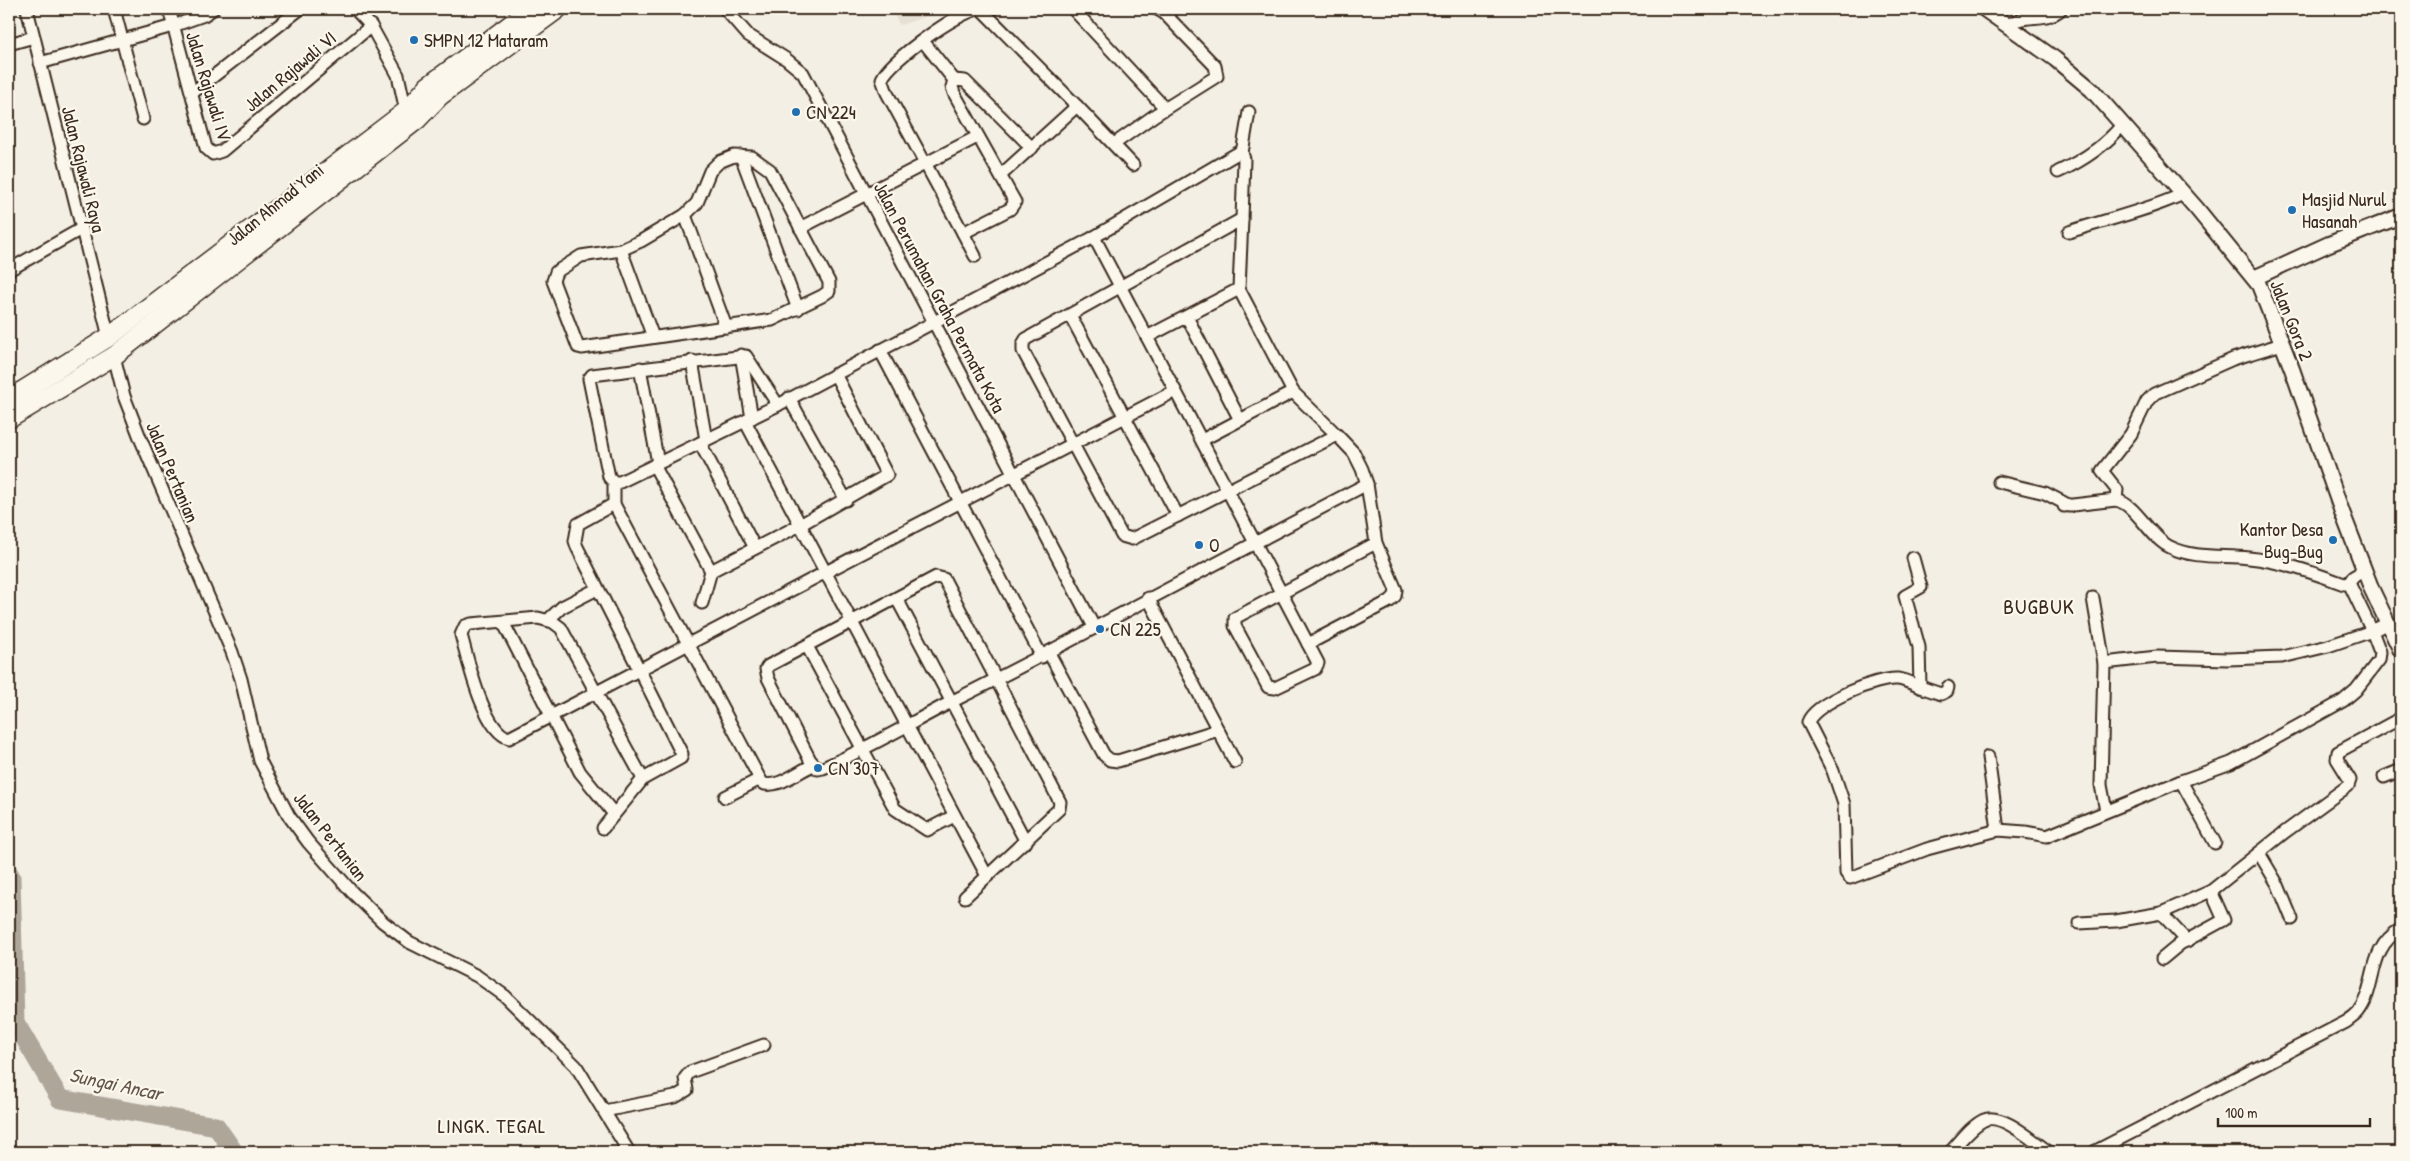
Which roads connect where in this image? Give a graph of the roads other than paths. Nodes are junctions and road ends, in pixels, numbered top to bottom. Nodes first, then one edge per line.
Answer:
1 (27, 9) edge
2 (114, 9) edge
3 (169, 9) edge
4 (212, 9) edge
5 (300, 9) edge
6 (355, 9) edge
7 (531, 9) edge
8 (558, 9) edge
9 (725, 9) edge
10 (980, 9) edge
11 (1073, 9) edge
12 (1157, 9) edge
13 (1984, 9) edge
14 (2061, 9) edge
15 (173, 26) junction
16 (371, 26) junction
17 (2008, 26) junction
18 (34, 37) junction
19 (122, 40) junction
20 (923, 41) junction
21 (9, 44) edge
22 (40, 63) junction
23 (954, 80) junction
24 (434, 91) junction
25 (192, 93) junction
26 (1076, 106) junction
27 (1166, 108) junction
28 (1249, 112) dead end
29 (411, 113) junction
30 (143, 119) dead end
31 (2122, 125) junction
32 (977, 136) junction
33 (1114, 144) junction
34 (1032, 148) junction
35 (1242, 153) junction
36 (213, 154) joint
37 (741, 156) junction
38 (926, 164) junction
39 (1133, 165) dead end
40 (2058, 172) dead end
41 (1001, 175) junction
42 (867, 194) junction
43 (2183, 194) junction
44 (685, 215) junction
45 (2401, 216) edge
46 (1242, 220) junction
47 (800, 228) junction
48 (81, 229) junction
49 (2069, 232) dead end
50 (963, 233) junction
51 (1094, 237) junction
52 (621, 250) junction
53 (975, 256) dead end
54 (9, 270) edge
55 (2254, 278) junction
56 (1120, 288) junction
57 (1239, 289) junction
58 (798, 309) junction
59 (1070, 315) junction
60 (1187, 316) junction
61 (933, 321) junction
62 (726, 327) junction
63 (653, 337) junction
64 (1146, 337) junction
65 (109, 338) junction
66 (2282, 344) junction
67 (880, 350) junction
68 (741, 355) junction
69 (114, 356) junction
70 (692, 361) junction
71 (640, 368) junction
72 (835, 374) junction
73 (1175, 391) junction
74 (1293, 392) junction
75 (789, 398) junction
76 (9, 399) edge
77 (778, 404) junction
78 (1124, 416) junction
79 (9, 419) edge
80 (749, 419) junction
81 (1240, 420) junction
82 (1337, 434) junction
83 (1202, 440) junction
84 (703, 441) junction
85 (1073, 443) junction
86 (656, 464) junction
87 (1013, 473) junction
88 (614, 482) junction
89 (1999, 482) dead end
90 (1367, 484) junction
91 (1227, 491) junction
92 (846, 500) junction
93 (2116, 500) junction
94 (959, 501) junction
95 (614, 504) junction
96 (2056, 505) dead end
97 (2070, 506) junction
98 (1178, 516) junction
99 (800, 525) junction
100 (1255, 542) junction
101 (1376, 543) junction
102 (755, 548) junction
103 (1913, 558) dead end
104 (711, 570) junction
105 (2365, 570) junction
106 (826, 573) junction
107 (2349, 583) junction
108 (597, 589) junction
109 (1282, 594) junction
110 (1148, 598) junction
111 (2092, 598) dead end
112 (896, 599) junction
113 (702, 602) dead end
114 (548, 620) junction
115 (503, 622) junction
116 (2388, 622) junction
117 (852, 623) junction
118 (1094, 627) junction
119 (2372, 631) junction
120 (1308, 644) junction
121 (688, 645) junction
122 (808, 646) junction
123 (2401, 651) edge
124 (1046, 655) junction
125 (2104, 662) junction
126 (640, 670) junction
127 (997, 680) junction
128 (1920, 687) junction
129 (1948, 687) dead end
130 (596, 693) junction
131 (952, 702) junction
132 (551, 716) junction
133 (2401, 718) edge
134 (906, 725) junction
135 (1218, 730) junction
136 (862, 749) junction
137 (1988, 757) dead end
138 (1235, 762) dead end
139 (813, 764) junction
140 (2401, 770) edge
141 (2384, 777) dead end
142 (643, 779) junction
143 (760, 779) junction
144 (2181, 781) junction
145 (725, 797) dead end
146 (2106, 811) junction
147 (614, 814) junction
148 (954, 816) junction
149 (603, 828) dead end
150 (1998, 830) junction
151 (1026, 842) junction
152 (2215, 843) dead end
153 (2259, 853) junction
154 (987, 876) junction
155 (2211, 891) junction
156 (965, 897) dead end
157 (2161, 913) junction
158 (2292, 919) dead end
159 (2079, 923) dead end
160 (2401, 929) edge
161 (2187, 941) junction
162 (2162, 959) dead end
163 (764, 1046) dead end
164 (604, 1111) junction
165 (629, 1152) edge
166 (1950, 1152) edge
167 (2049, 1152) edge
168 (2094, 1152) edge

1 - 18 street, Jalan Rajawali Raya
2 - 19 street
3 - 15 street, Jalan Rajawali IV
4 - 15 street
5 - 25 street
6 - 16 street
7 - 24 highway
8 - 24 highway, Jalan Ahmad Yani
9 - 42 street, Jalan Perumahan Graha Permata Kota
10 - 20 street
10 - 26 street
11 - 27 street
12 - 27 street
13 - 17 street, Jalan Gora 2
14 - 17 street
15 - 19 street
15 - 25 street, Jalan Rajawali IV
16 - 29 street
16 - 36 street, Jalan Rajawali VI
17 - 31 street, Jalan Gora 2
18 - 21 street
18 - 22 street, Jalan Rajawali Raya
19 - 22 street
19 - 30 street
20 - 23 street
20 - 38 street
22 - 48 street, Jalan Rajawali Raya
23 - 32 street
23 - 34 street
24 - 29 highway, Jalan Ahmad Yani
25 - 36 street, Jalan Rajawali IV
26 - 33 street
26 - 34 street
27 - 33 street
28 - 35 street
29 - 65 highway
29 - 69 highway, Jalan Ahmad Yani
31 - 40 street
31 - 43 street, Jalan Gora 2
32 - 38 street
32 - 41 street
33 - 39 street
34 - 41 street
35 - 46 street
35 - 51 street
37 - 44 street
37 - 47 street
37 - 58 street
38 - 42 street
38 - 50 street
41 - 50 street
42 - 47 street
42 - 61 street, Jalan Perumahan Graha Permata Kota
43 - 49 street
43 - 55 street, Jalan Gora 2
44 - 52 street
44 - 62 street
45 - 55 street
46 - 56 street
46 - 57 street
47 - 58 street
48 - 54 street
48 - 65 street, Jalan Rajawali Raya
50 - 53 street
51 - 56 street
51 - 61 street
52 - 63 street
52 - 63 street
55 - 66 street, Jalan Gora 2
56 - 59 street
56 - 64 street
57 - 60 street
57 - 74 street
58 - 62 street
59 - 78 street
59 - 85 street
60 - 64 street
60 - 81 street
61 - 67 street
61 - 87 street, Jalan Perumahan Graha Permata Kota
62 - 63 street
64 - 73 street
65 - 76 highway
66 - 93 street
66 - 105 street, Jalan Gora 2
67 - 72 street
67 - 94 street
68 - 70 street
68 - 77 street
68 - 80 street
69 - 79 highway, Jalan Ahmad Yani
69 - 164 street, Jalan Pertanian
70 - 71 street
70 - 84 street
71 - 86 street
71 - 88 street
72 - 75 street
72 - 92 street
73 - 78 street
73 - 83 street
74 - 81 street
74 - 82 street
75 - 77 street
75 - 92 street
77 - 80 street
78 - 85 street
78 - 98 street
80 - 84 street
80 - 99 street
81 - 83 street
82 - 90 street
82 - 91 street
83 - 91 street
84 - 86 street
84 - 102 street
85 - 87 street
85 - 98 street
86 - 88 street
86 - 104 street
87 - 94 street
87 - 118 street, Jalan Perumahan Graha Permata Kota
88 - 95 street
89 - 97 street
90 - 100 street
90 - 101 street
91 - 98 street
91 - 100 street
92 - 99 street
93 - 97 street
93 - 107 street
94 - 106 street
94 - 124 street
95 - 108 street
95 - 121 street
96 - 97 street
99 - 102 street
99 - 106 street
100 - 109 street
100 - 110 street
101 - 109 street
101 - 120 street
102 - 104 street
103 - 128 street
104 - 113 street
105 - 107 street
105 - 116 street, Jalan Gora 2
106 - 117 street
106 - 121 street
107 - 119 street
108 - 114 street
108 - 126 street
109 - 120 street
109 - 120 street
110 - 118 street
110 - 135 street
111 - 125 street
112 - 117 street
112 - 127 street
112 - 131 street
114 - 115 street
114 - 130 street
115 - 132 street
115 - 132 street
116 - 119 street
116 - 123 street, Jalan Gora 2
117 - 122 street
117 - 134 street
118 - 124 street
119 - 125 street
119 - 144 street
121 - 126 street
121 - 143 street
122 - 136 street
122 - 139 street
124 - 127 street
124 - 135 street
125 - 146 street
126 - 130 street
126 - 142 street
127 - 131 street
127 - 151 street
128 - 129 street
128 - 150 street
130 - 132 street
130 - 142 street
131 - 134 street
131 - 151 street
132 - 147 street
133 - 153 street
134 - 136 street
134 - 148 street
135 - 138 street
136 - 139 street
136 - 148 street
137 - 150 street
139 - 143 street
140 - 141 street
142 - 147 street
143 - 145 street
144 - 146 street
144 - 152 street
146 - 150 street
147 - 149 street
148 - 154 street
151 - 154 street
153 - 155 street
153 - 158 street
154 - 156 street
155 - 157 street
155 - 161 street
157 - 159 street
157 - 161 street
160 - 168 street
161 - 162 street
163 - 164 street
164 - 165 street, Jalan Pertanian
166 - 167 street

